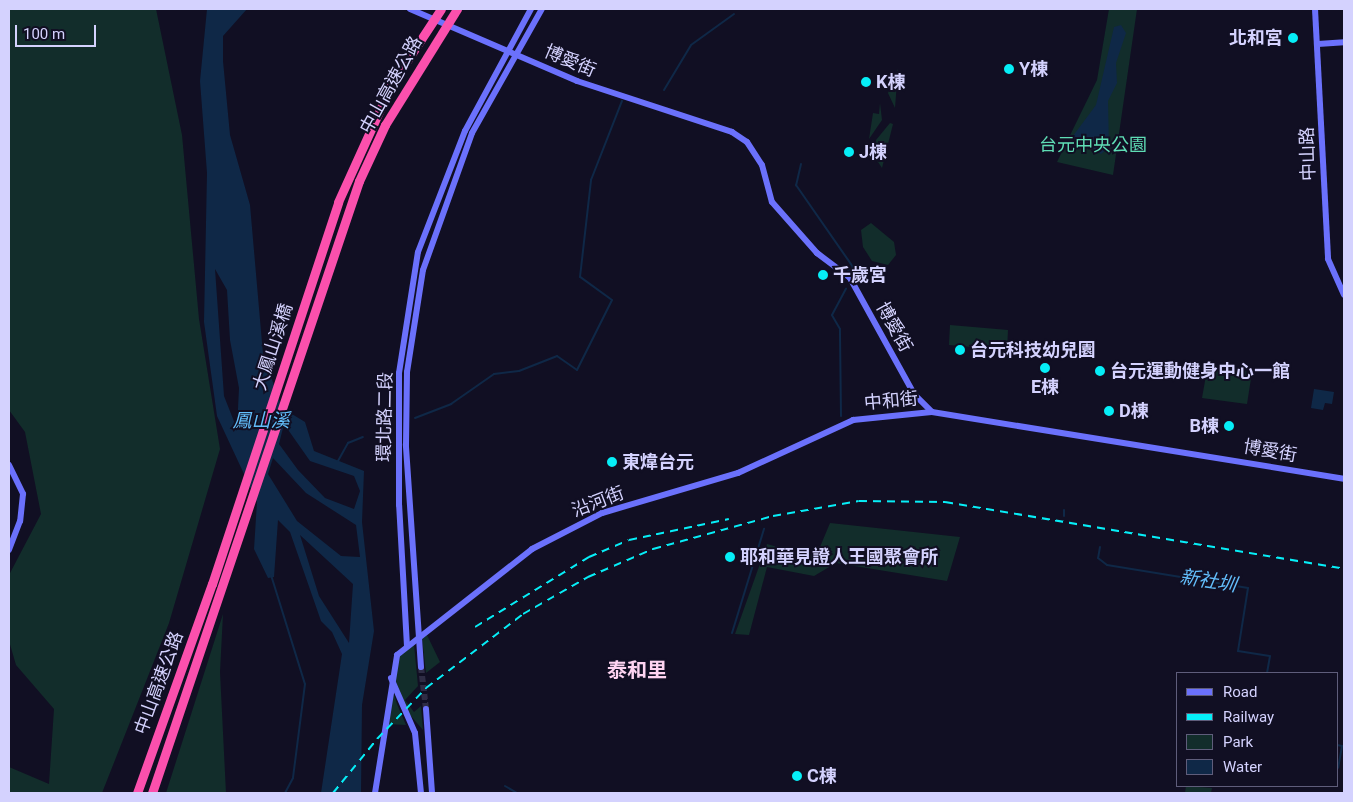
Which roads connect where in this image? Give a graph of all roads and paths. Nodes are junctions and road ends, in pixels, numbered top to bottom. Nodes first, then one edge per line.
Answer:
1 (410, 9) edge
2 (457, 9) edge
3 (531, 9) edge
4 (542, 9) edge
5 (1315, 9) edge
6 (439, 11) edge
7 (1344, 42) edge
8 (1318, 44) junction
9 (506, 50) junction
10 (516, 54) junction
11 (359, 150) joint
12 (359, 181) joint
13 (1344, 295) edge
14 (932, 412) junction
15 (825, 431) joint
16 (9, 465) edge
17 (1344, 479) edge
18 (9, 550) edge
19 (212, 584) joint
20 (224, 587) joint
21 (419, 637) junction
22 (407, 646) junction
23 (421, 667) tunnel mouth
24 (390, 674) junction
25 (426, 709) tunnel mouth
26 (137, 793) edge
27 (152, 793) edge
28 (375, 793) edge
29 (421, 793) edge
30 (432, 793) edge

1 - 9 street, 博愛街
2 - 12 highway, 中山高速公路
3 - 9 street, 環北路二段
4 - 10 street, 環北路二段
5 - 8 street, 中山路
6 - 11 highway, 中山高速公路
7 - 8 street
8 - 13 street, 中山路
9 - 10 street, 博愛街
9 - 22 street, 環北路二段
10 - 14 street, 博愛街
10 - 21 street, 環北路二段
11 - 19 highway, 大鳳山溪橋
12 - 20 highway, 大鳳山溪橋
14 - 15 street, 中和街
14 - 17 street, 博愛街
15 - 21 street, 沿河街
16 - 18 street
19 - 26 highway, 中山高速公路
20 - 27 highway, 中山高速公路
21 - 22 street, 沿河街
21 - 23 street, 環北路二段
22 - 24 street
24 - 28 street
24 - 29 street
25 - 30 street

